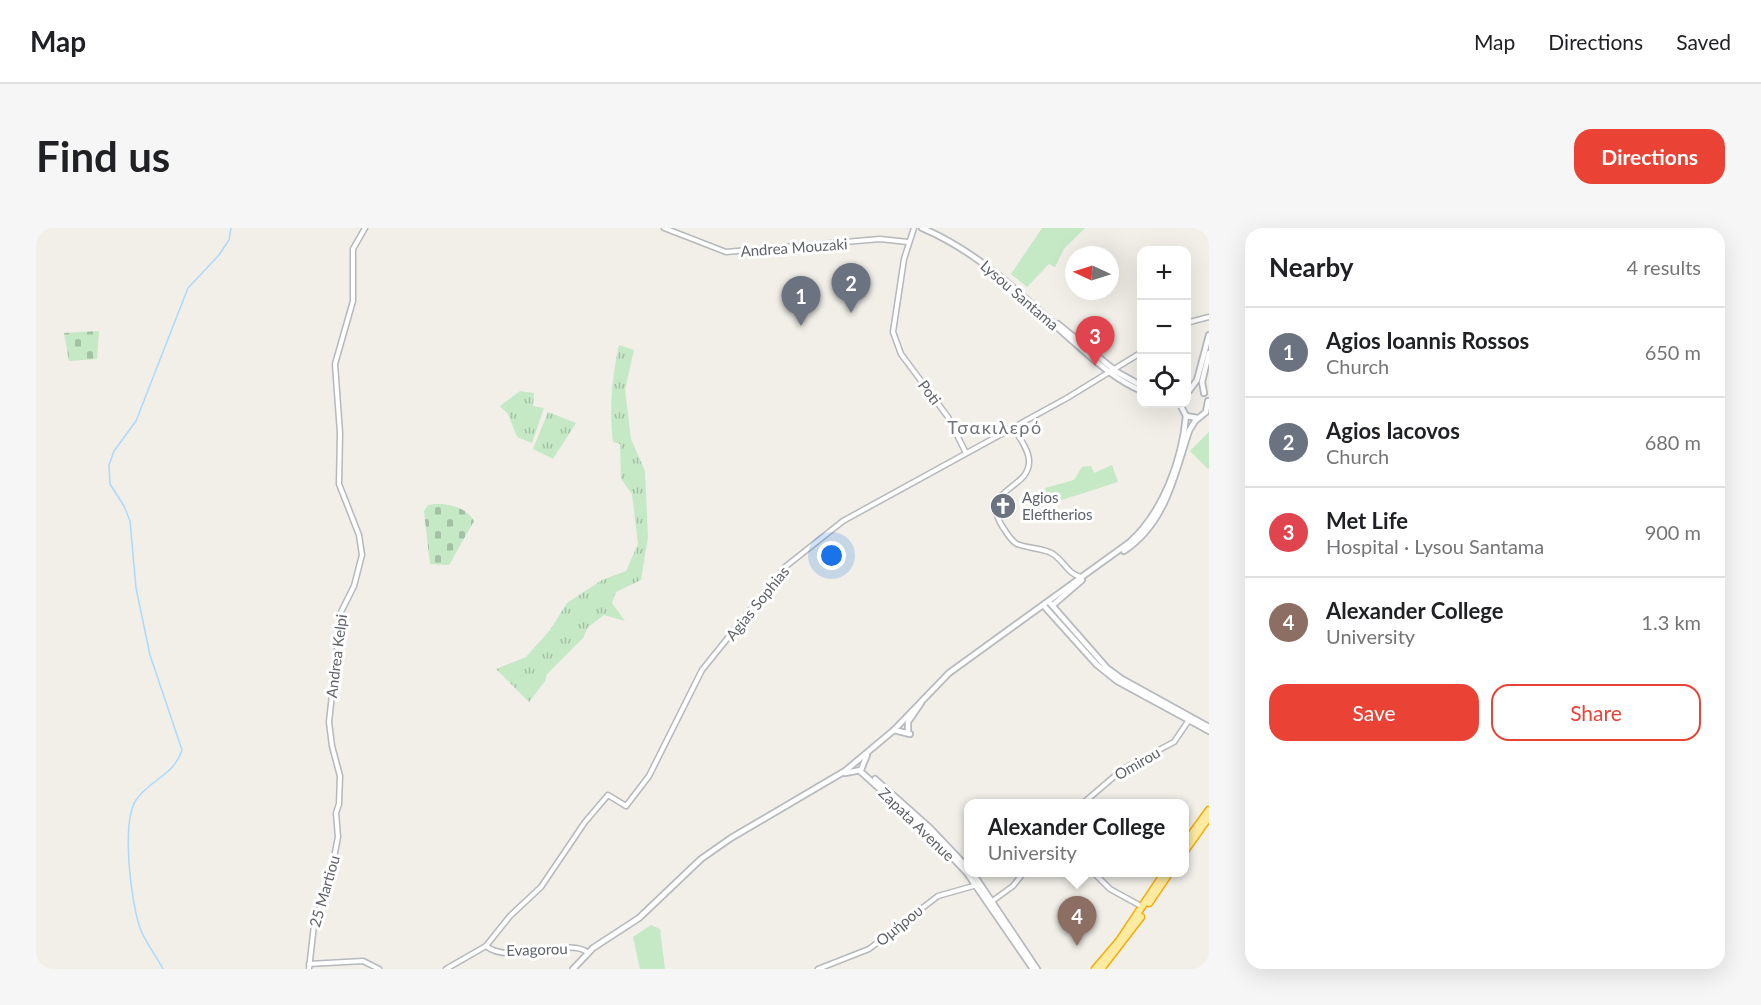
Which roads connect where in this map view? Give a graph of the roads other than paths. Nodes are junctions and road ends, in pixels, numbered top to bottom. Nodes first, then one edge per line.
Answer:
1 (365, 228) edge
2 (663, 228) edge
3 (928, 228) edge
4 (917, 229) edge
5 (896, 240) junction
6 (908, 242) junction
7 (904, 259) junction
8 (1209, 319) edge
9 (1191, 321) edge
10 (1209, 335) edge
11 (1209, 353) edge
12 (1139, 354) edge
13 (1124, 363) junction
14 (1112, 371) junction
15 (1126, 378) junction
16 (1137, 384) edge
17 (1191, 387) edge
18 (1137, 388) edge
19 (1191, 391) edge
20 (1204, 393) junction
21 (1209, 401) edge
22 (1181, 408) edge
23 (1205, 415) edge
24 (1186, 416) junction
25 (1013, 427) junction
26 (966, 453) junction
27 (1070, 572) junction
28 (1081, 577) junction
29 (1071, 585) junction
30 (1049, 608) junction
31 (922, 701) junction
32 (1189, 720) junction
33 (894, 730) junction
34 (1209, 730) edge
35 (872, 750) junction
36 (855, 762) junction
37 (861, 768) junction
38 (834, 777) junction
39 (1088, 799) edge
40 (1209, 810) edge
41 (336, 813) joint
42 (1209, 817) edge
43 (1189, 838) edge
44 (1189, 845) edge
45 (964, 865) edge
46 (964, 869) edge
47 (971, 877) edge
48 (974, 877) edge
49 (1021, 877) edge
50 (1097, 877) edge
51 (1162, 877) edge
52 (1167, 877) edge
53 (978, 884) junction
54 (1128, 901) junction
55 (991, 902) junction
56 (1144, 904) junction
57 (1135, 918) junction
58 (486, 946) junction
59 (588, 953) junction
60 (309, 966) edge
61 (379, 969) edge
62 (446, 969) edge
63 (573, 969) edge
64 (818, 969) edge
65 (1032, 969) edge
66 (1037, 969) edge
67 (1095, 969) edge
68 (1101, 969) edge

1 - 41 street, Andrea Kelpi
2 - 5 street, Andrea Mouzaki
3 - 14 main road, Lysou Santama
4 - 6 street
4 - 14 main road, Lysou Santama
5 - 6 street, Andrea Mouzaki
5 - 7 street
6 - 7 street
7 - 26 street, Poti
8 - 9 street
10 - 17 main road
11 - 20 main road
12 - 13 street, Agias Sophias
13 - 14 street, Agias Sophias
13 - 15 street
14 - 15 main road, Lysou Santama
14 - 18 main road, Lysou Santama
14 - 25 street, Agias Sophias
15 - 16 main road, Lysou Santama
19 - 20 main road
20 - 21 main road
21 - 23 main road
22 - 24 main road
23 - 24 main road
23 - 30 main road
24 - 28 main road
25 - 26 street, Agias Sophias
25 - 27 street
26 - 58 street, Agias Sophias
27 - 28 street
27 - 29 street
28 - 29 main road
29 - 30 main road
30 - 31 main road
30 - 32 main road
30 - 34 main road
31 - 33 main road
31 - 33 main road
32 - 34 main road
32 - 39 street, Omirou
33 - 35 main road
35 - 36 main road
35 - 37 main road
36 - 37 main road
36 - 37 main road
36 - 38 main road
37 - 38 main road
37 - 45 main road, Zapata Avenue
37 - 46 main road, Zapata Avenue
38 - 59 main road
40 - 43 highway
41 - 60 street, 25 Martiou
42 - 44 highway
47 - 53 main road, Zapata Avenue
48 - 53 main road, Zapata Avenue
49 - 55 street
50 - 54 street
51 - 56 highway
52 - 68 highway
53 - 55 main road, Zapata Avenue
53 - 64 street, Ομήρου
54 - 56 street
54 - 57 street
55 - 65 main road, Zapata Avenue
55 - 66 main road, Zapata Avenue
56 - 57 highway
57 - 67 highway
58 - 59 street, Evagorou
58 - 62 street
59 - 63 main road
60 - 61 street

